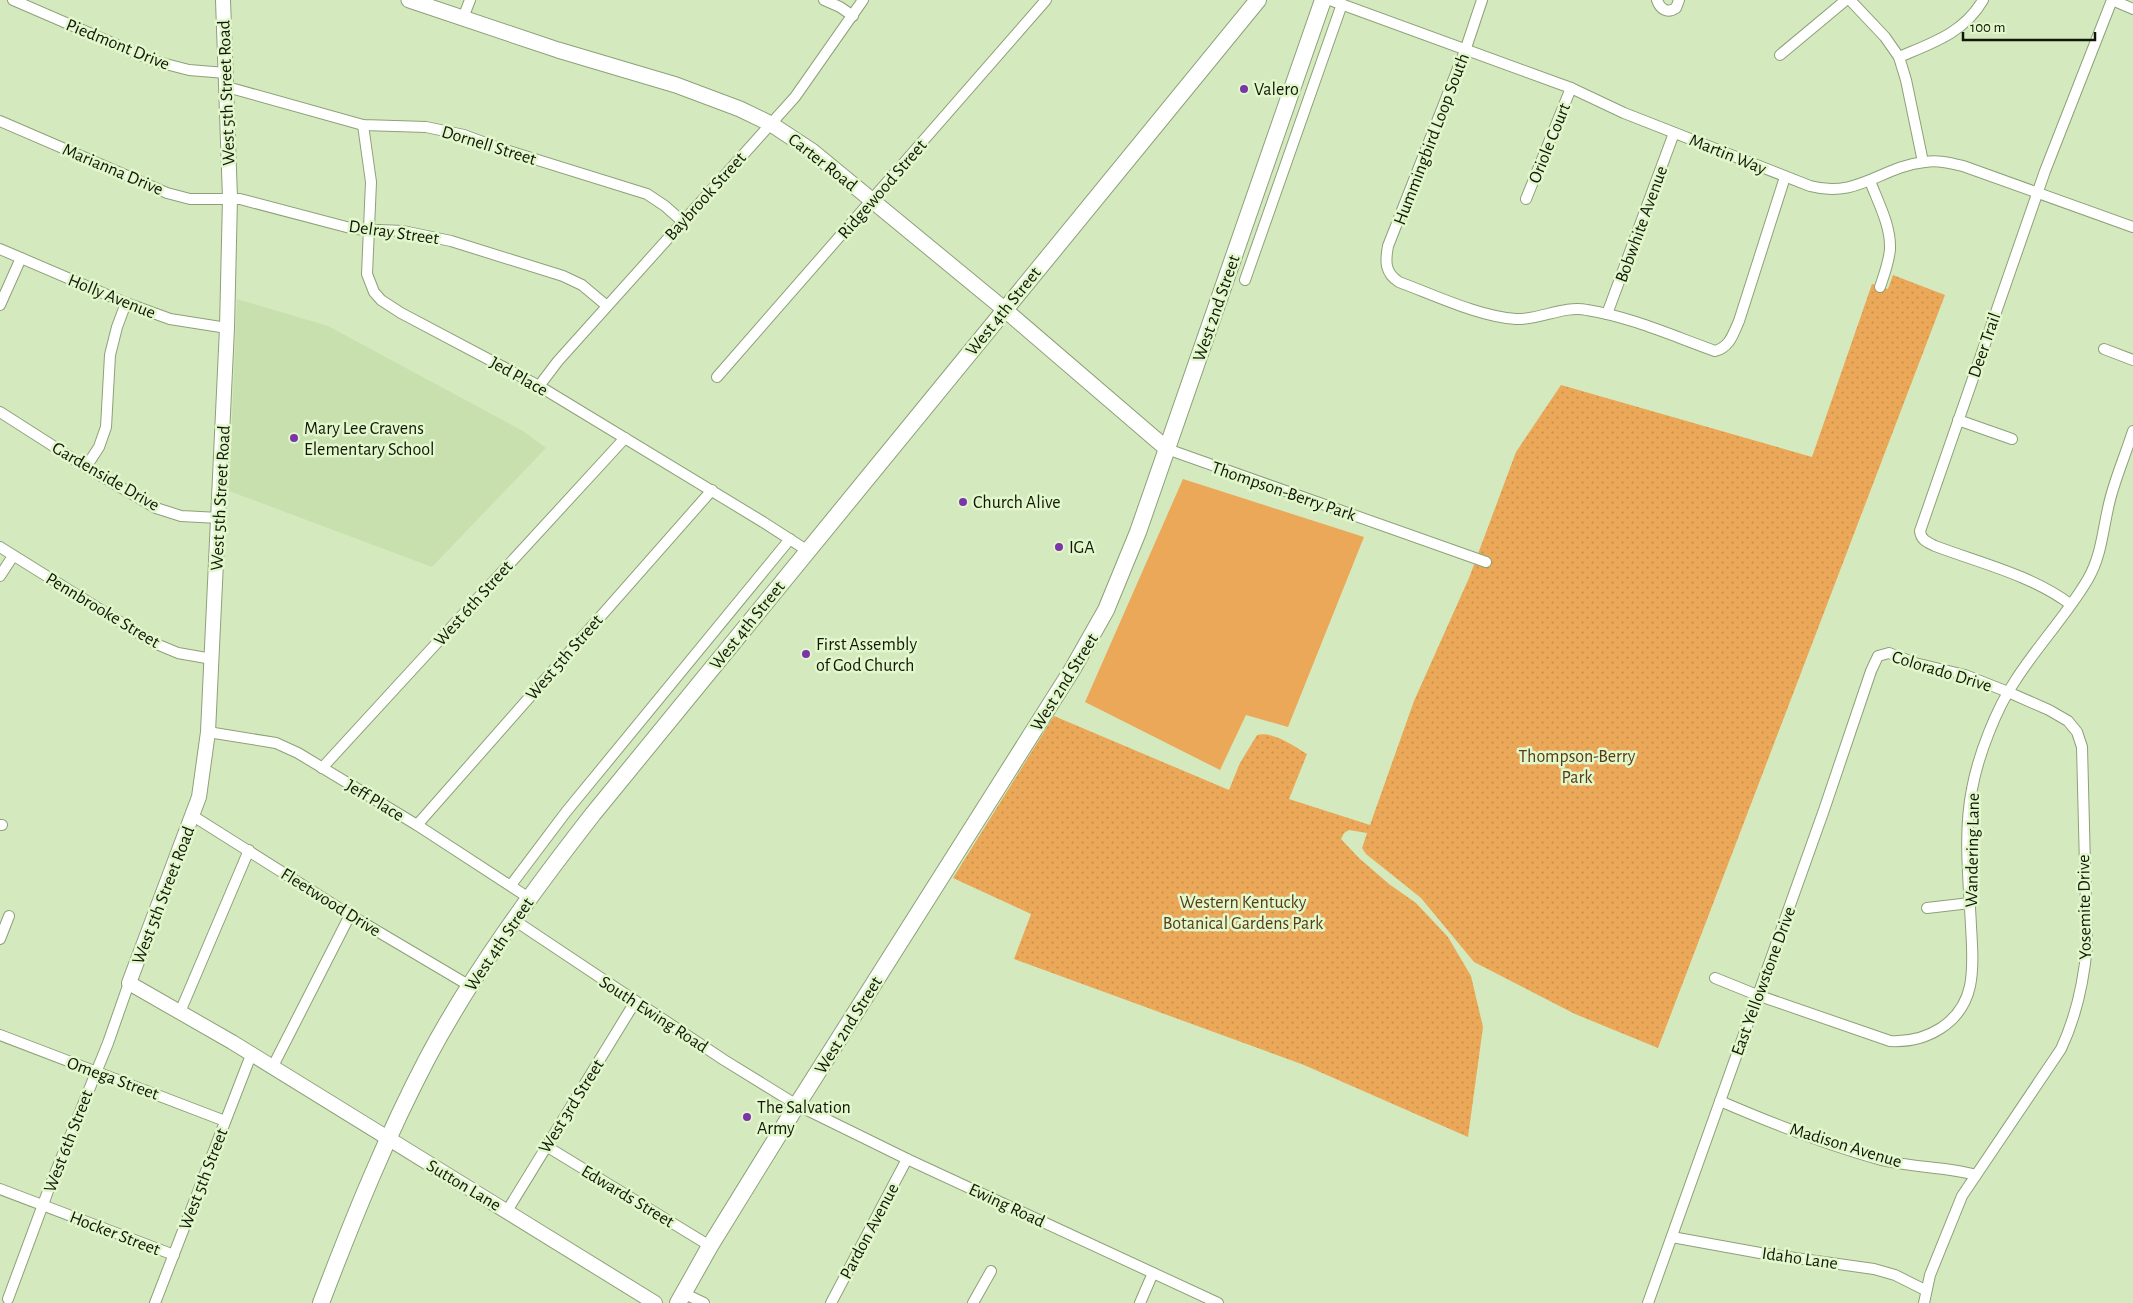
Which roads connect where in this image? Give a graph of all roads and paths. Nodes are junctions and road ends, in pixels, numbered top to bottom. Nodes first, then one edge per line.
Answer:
1 (13, 0) edge
2 (223, 0) edge
3 (408, 0) edge
4 (470, 0) edge
5 (824, 0) edge
6 (863, 0) edge
7 (1046, 0) edge
8 (1258, 0) edge
9 (1323, 0) edge
10 (1330, 0) edge
11 (1482, 0) edge
12 (1657, 0) edge
13 (1678, 0) edge
14 (1846, 0) edge
15 (1850, 0) edge
16 (1983, 0) edge
17 (2112, 0) edge
18 (1342, 4) junction
19 (2133, 9) edge
20 (853, 16) junction
21 (463, 18) junction
22 (1466, 48) junction
23 (1780, 55) dead end
24 (1899, 57) junction
25 (226, 80) junction
26 (1571, 88) junction
27 (0, 120) edge
28 (771, 124) junction
29 (363, 125) junction
30 (1674, 133) junction
31 (1923, 162) junction
32 (1785, 177) junction
33 (1870, 181) junction
34 (2038, 193) junction
35 (230, 198) junction
36 (1526, 199) dead end
37 (872, 200) junction
38 (683, 222) junction
39 (2133, 227) edge
40 (370, 230) junction
41 (1240, 239) junction
42 (1256, 246) junction
43 (0, 249) edge
44 (21, 258) junction
45 (1245, 280) dead end
46 (1880, 287) dead end
47 (126, 303) junction
48 (0, 305) edge
49 (607, 306) junction
50 (1004, 309) junction
51 (1607, 314) junction
52 (227, 328) junction
53 (2104, 349) dead end
54 (2133, 360) edge
55 (717, 376) dead end
56 (539, 386) junction
57 (0, 412) edge
58 (1958, 420) junction
59 (2133, 431) edge
60 (625, 438) junction
61 (2012, 439) dead end
62 (1167, 449) junction
63 (86, 467) junction
64 (712, 490) junction
65 (219, 518) junction
66 (790, 539) junction
67 (0, 547) edge
68 (808, 551) junction
69 (13, 556) junction
70 (1486, 562) dead end
71 (0, 576) edge
72 (2070, 604) junction
73 (212, 659) junction
74 (1877, 659) joint
75 (2008, 692) junction
76 (208, 732) junction
77 (322, 768) junction
78 (193, 816) junction
79 (417, 825) junction
80 (249, 850) junction
81 (511, 885) junction
82 (529, 898) junction
83 (1970, 903) junction
84 (1927, 908) dead end
85 (350, 915) junction
86 (9, 916) dead end
87 (514, 920) junction
88 (0, 939) edge
89 (1714, 978) dead end
90 (129, 983) junction
91 (470, 986) junction
92 (1757, 995) junction
93 (635, 1002) junction
94 (180, 1012) junction
95 (0, 1035) edge
96 (251, 1055) junction
97 (272, 1068) junction
98 (95, 1072) junction
99 (1720, 1101) junction
100 (797, 1105) junction
101 (225, 1121) junction
102 (388, 1138) junction
103 (546, 1146) junction
104 (908, 1159) junction
105 (1976, 1176) junction
106 (0, 1189) edge
107 (44, 1205) junction
108 (507, 1211) junction
109 (1672, 1237) junction
110 (710, 1246) junction
111 (174, 1255) junction
112 (991, 1271) dead end
113 (1153, 1273) junction
114 (1925, 1290) junction
115 (681, 1298) edge
116 (8, 1299) dead end
117 (156, 1303) edge
118 (321, 1303) edge
119 (655, 1303) edge
120 (704, 1303) edge
121 (831, 1303) edge
122 (973, 1303) edge
123 (1140, 1303) edge
124 (1218, 1303) edge
125 (1648, 1303) edge
126 (1924, 1303) edge

1 - 25 street, Piedmont Drive
2 - 25 street, West 5th Street Road
3 - 21 main road, Carter Road
4 - 21 street
5 - 20 street
6 - 20 street, Baybrook Street
7 - 37 street, Ridgewood Street
8 - 50 main road, West 4th Street
9 - 41 main road, West 2nd Street
10 - 18 street, Martin Way
11 - 22 street, Hummingbird Loop South
12 - 13 street
14 - 23 street
15 - 24 street
16 - 24 street
17 - 19 street
17 - 34 street, Deer Trail
18 - 22 street, Martin Way
18 - 42 street, West 2nd Street
20 - 28 street, Baybrook Street
21 - 28 main road, Carter Road
22 - 26 street, Martin Way
22 - 51 street, Hummingbird Loop South
24 - 31 street
25 - 29 street, Dornell Street
25 - 35 street, West 5th Street Road
26 - 30 street, Martin Way
26 - 36 street, Oriole Court
27 - 35 street, Marianna Drive
28 - 37 main road, Carter Road
28 - 38 street, Baybrook Street
29 - 38 street, Dornell Street
29 - 40 street, Jed Place
30 - 32 street, Martin Way
30 - 51 street, Bobwhite Avenue
31 - 33 street, Martin Way
31 - 34 street, Martin Way
32 - 33 street, Martin Way
32 - 51 street
33 - 46 street
34 - 39 street, Martin Way
34 - 58 street, Deer Trail
35 - 40 street, Delray Street
35 - 52 street, West 5th Street Road
37 - 50 main road, Carter Road
37 - 55 street, Ridgewood Street
38 - 49 street, Baybrook Street
40 - 49 street, Delray Street
40 - 56 street, Jed Place
41 - 42 street
41 - 62 main road, West 2nd Street
42 - 45 street, West 2nd Street
43 - 44 street, Holly Avenue
44 - 47 street, Holly Avenue
44 - 48 street
47 - 52 street, Holly Avenue
47 - 63 street
49 - 56 street, Baybrook Street
50 - 62 main road, Carter Road
50 - 68 main road, West 4th Street
52 - 65 street, West 5th Street Road
53 - 54 street
56 - 60 street, Jed Place
57 - 63 street, Gardenside Drive
58 - 61 street
58 - 72 street, Deer Trail
59 - 72 street, Wandering Lane
60 - 64 street, Jed Place
60 - 77 street, West 6th Street
62 - 70 street, Thompson-Berry Park
62 - 100 main road, West 2nd Street
63 - 65 street, Gardenside Drive
64 - 66 street, Jed Place
64 - 79 street, West 5th Street
65 - 73 street, West 5th Street Road
66 - 68 street, Jed Place
66 - 81 street, West 4th Street
67 - 69 street, Pennbrooke Street
68 - 82 main road, West 4th Street
69 - 71 street
69 - 73 street, Pennbrooke Street
72 - 75 street, Wandering Lane
73 - 76 street, West 5th Street Road
74 - 75 street, Colorado Drive
74 - 92 street, East Yellowstone Drive
75 - 83 street, Wandering Lane
75 - 105 street, Yosemite Drive
76 - 77 street, Jeff Place
76 - 78 street, West 5th Street Road
77 - 79 street, Jeff Place
78 - 80 street, Fleetwood Drive
78 - 90 street, West 5th Street Road
79 - 81 street, Jeff Place
80 - 85 street, Fleetwood Drive
80 - 94 street
81 - 82 street, Jeff Place
82 - 87 main road, West 4th Street
83 - 84 street
83 - 92 street, Wandering Lane
85 - 91 street, Fleetwood Drive
85 - 97 street
86 - 88 street
87 - 91 main road, West 4th Street
87 - 93 street, South Ewing Road
89 - 92 street, Wandering Lane
90 - 94 street
90 - 98 street, West 6th Street
91 - 102 main road, West 4th Street
92 - 99 street, East Yellowstone Drive
93 - 100 street, South Ewing Road
93 - 103 street, West 3rd Street
94 - 96 street
95 - 98 street, Omega Street
96 - 97 street, Sutton Lane
96 - 101 street, West 5th Street
97 - 102 street, Sutton Lane
98 - 101 street, Omega Street
98 - 107 street, West 6th Street
99 - 105 street, Madison Avenue
99 - 109 street, East Yellowstone Drive
100 - 104 street, Ewing Road
100 - 110 main road, West 2nd Street
101 - 111 street, West 5th Street
102 - 108 street, Sutton Lane
102 - 118 main road, West 4th Street
103 - 108 street, West 3rd Street
103 - 110 street, Edwards Street
104 - 113 street, Ewing Road
104 - 121 street, Pardon Avenue
105 - 114 street, Yosemite Drive
106 - 107 street, Hocker Street
107 - 111 street, Hocker Street
107 - 116 street, West 6th Street
108 - 119 street, Sutton Lane
109 - 114 street, Idaho Lane
109 - 125 street, East Yellowstone Drive
110 - 115 main road, West 2nd Street
111 - 117 street, West 5th Street
112 - 122 street
113 - 123 street
113 - 124 street, Ewing Road
114 - 126 street, Yosemite Drive
115 - 120 street

